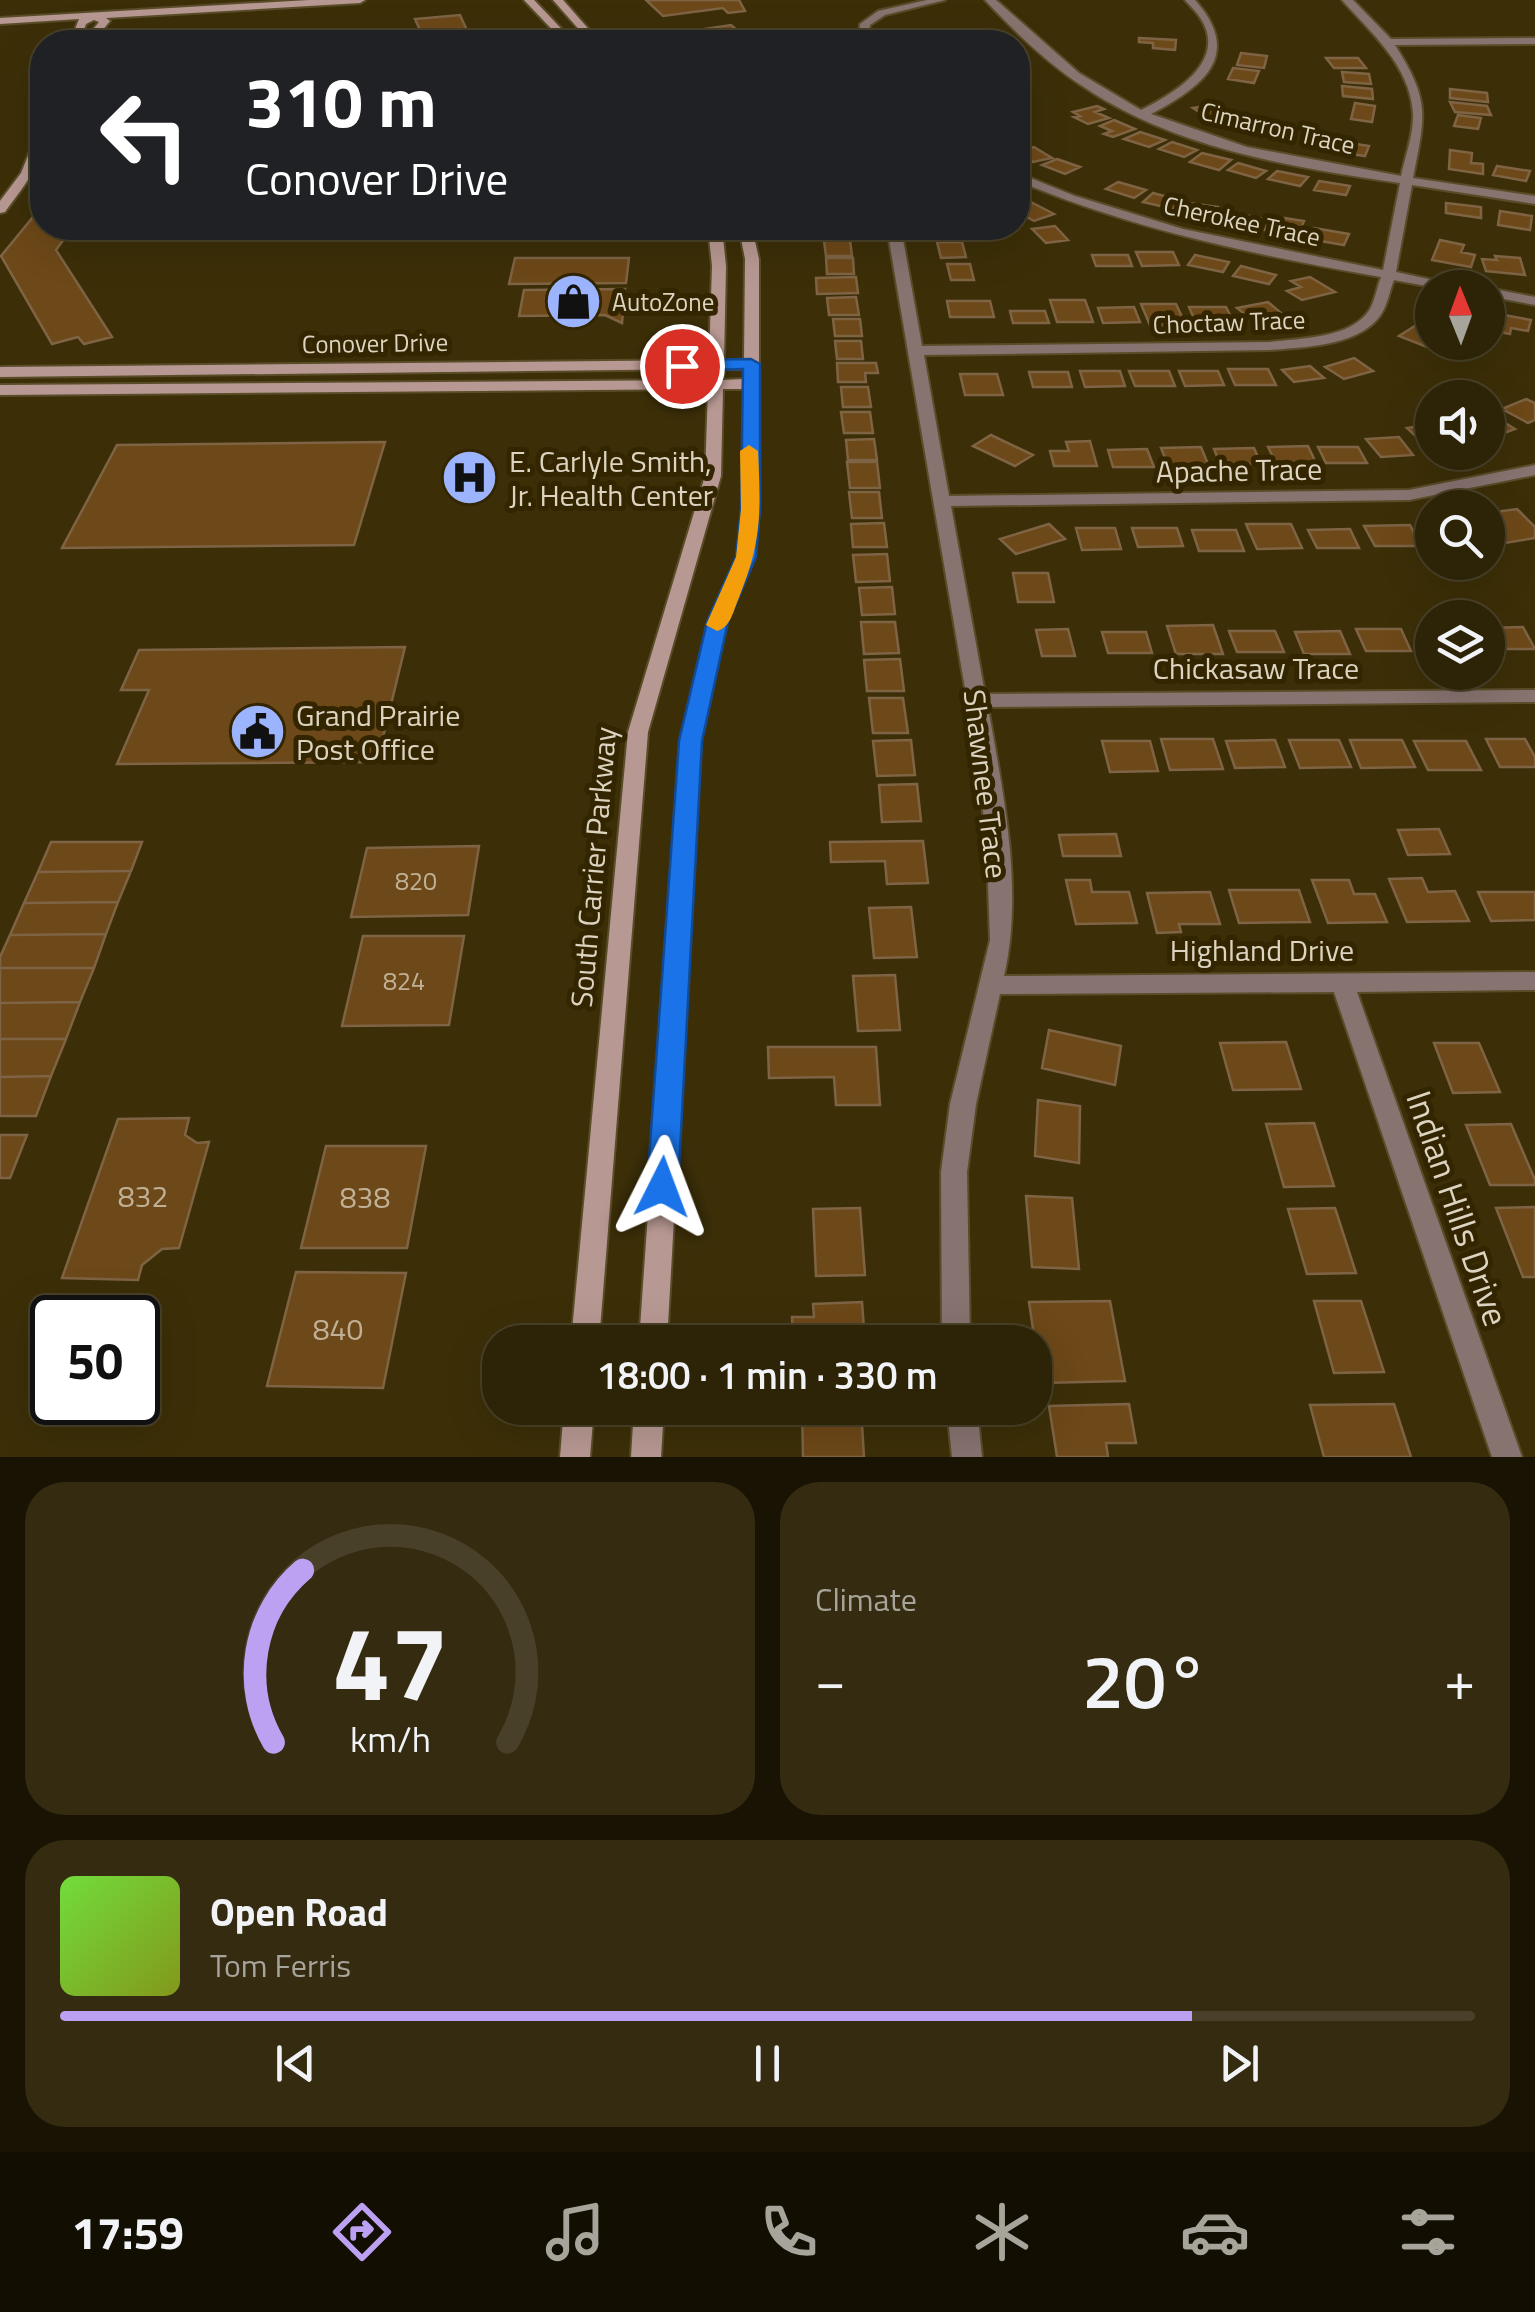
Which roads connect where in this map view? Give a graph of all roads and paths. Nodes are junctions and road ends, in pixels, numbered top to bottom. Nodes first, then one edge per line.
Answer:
1 (190, 0) edge
2 (360, 0) edge
3 (529, 0) edge
4 (558, 0) edge
5 (940, 0) edge
6 (990, 0) edge
7 (1190, 0) edge
8 (1347, 0) edge
9 (0, 10) edge
10 (98, 11) junction
11 (0, 21) edge
12 (79, 30) edge
13 (97, 30) edge
14 (558, 30) edge
15 (585, 30) edge
16 (865, 30) edge
17 (1025, 30) edge
18 (1030, 35) edge
19 (1535, 41) edge
20 (1388, 42) junction
21 (1143, 114) junction
22 (30, 166) edge
23 (1406, 178) junction
24 (1030, 182) edge
25 (1535, 200) edge
26 (0, 209) edge
27 (715, 240) edge
28 (748, 240) edge
29 (896, 240) edge
30 (1388, 274) junction
31 (1415, 279) edge
32 (1505, 295) edge
33 (1535, 300) edge
34 (915, 351) junction
35 (751, 364) junction
36 (0, 372) edge
37 (716, 375) junction
38 (751, 384) junction
39 (0, 390) edge
40 (1535, 470) edge
41 (942, 501) junction
42 (1535, 696) edge
43 (977, 701) junction
44 (1535, 981) edge
45 (1342, 982) junction
46 (990, 985) junction
47 (586, 1325) edge
48 (654, 1325) edge
49 (956, 1325) edge
50 (578, 1425) edge
51 (648, 1425) edge
52 (964, 1425) edge
53 (575, 1457) edge
54 (646, 1457) edge
55 (967, 1457) edge
56 (1507, 1457) edge

1 - 10 main road
2 - 10 main road
3 - 14 main road
4 - 15 main road
5 - 16 street
6 - 17 street, Cimarron Trace
7 - 21 street
8 - 20 street, Choctaw Trace
9 - 10 main road
10 - 11 main road
10 - 12 main road
10 - 13 main road
18 - 21 street, Cimarron Trace
19 - 20 street
20 - 23 street, Choctaw Trace
21 - 23 street, Cimarron Trace
22 - 26 main road
23 - 25 street, Cimarron Trace
23 - 30 street, Choctaw Trace
24 - 30 street, Cherokee Trace
27 - 37 main road, South Carrier Parkway
28 - 35 main road
29 - 34 street, Shawnee Trace
30 - 31 street, Cherokee Trace
30 - 34 street, Choctaw Trace
32 - 33 street
34 - 41 street, Shawnee Trace
35 - 37 main road, Conover Drive
35 - 38 main road
36 - 37 main road, Conover Drive
37 - 38 main road, Conover Drive
37 - 39 main road, Conover Drive
37 - 47 main road, South Carrier Parkway
38 - 48 main road
40 - 41 street, Apache Trace
41 - 43 street, Shawnee Trace
42 - 43 street, Chickasaw Trace
43 - 46 street, Shawnee Trace
44 - 45 street, Highland Drive
45 - 46 street, Highland Drive
45 - 56 street, Indian Hills Drive
46 - 49 street, Shawnee Trace
50 - 53 main road
51 - 54 main road
52 - 55 street

